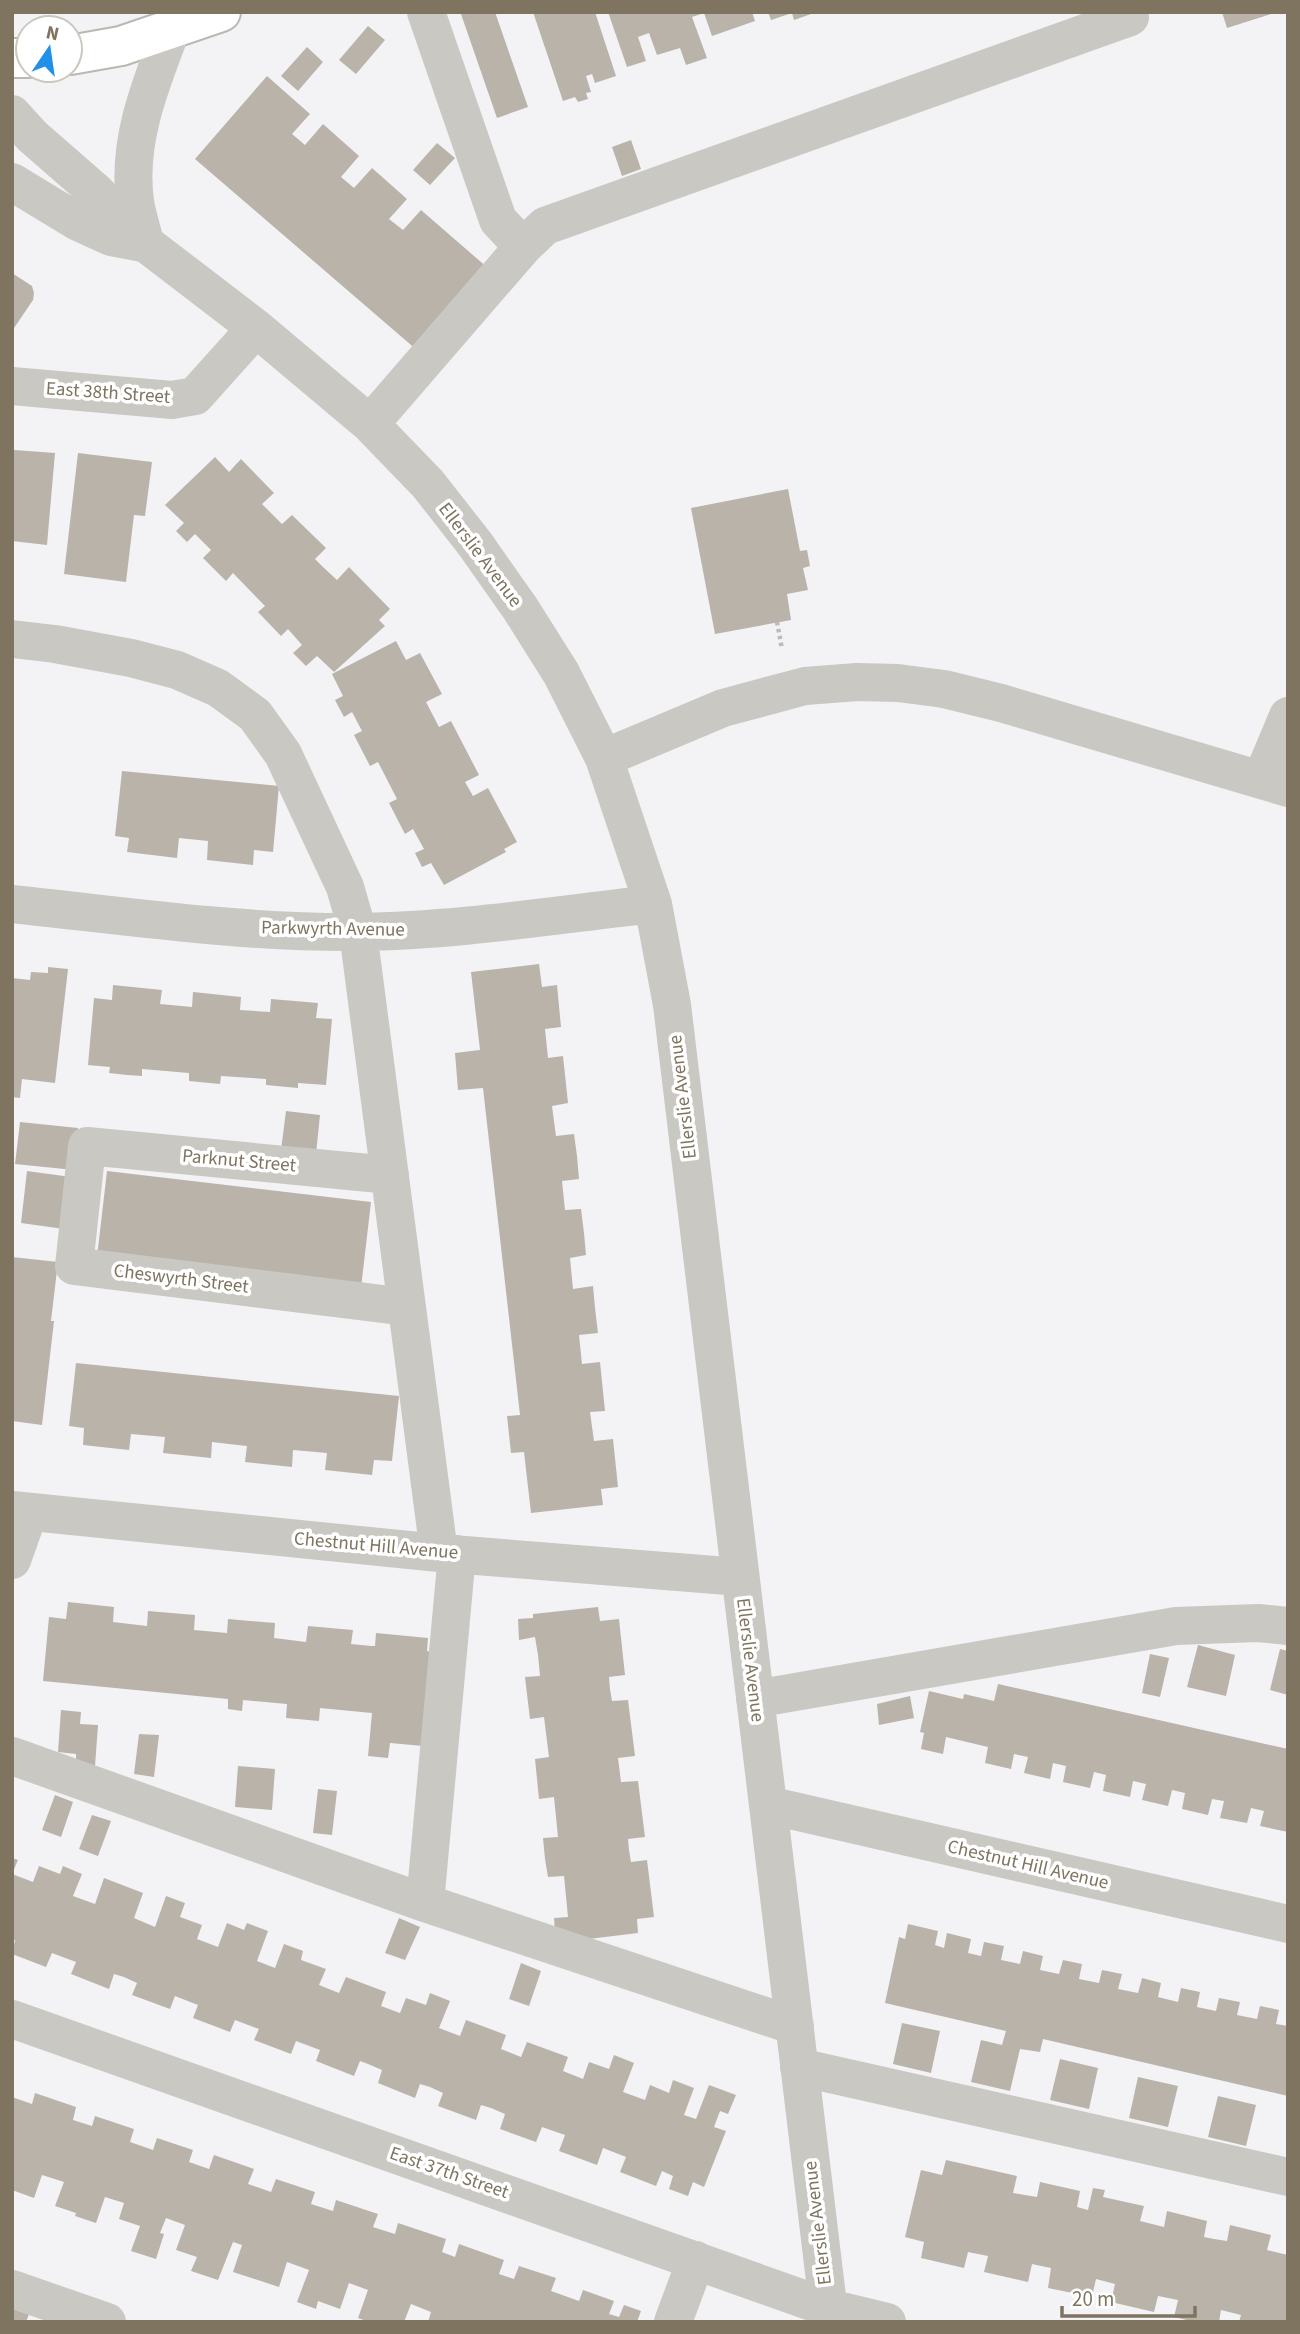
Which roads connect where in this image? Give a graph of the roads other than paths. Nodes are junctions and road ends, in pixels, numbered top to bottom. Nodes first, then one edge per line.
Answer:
1 (221, 12) edge
2 (426, 12) edge
3 (1128, 12) edge
4 (175, 21) edge
5 (84, 53) edge
6 (12, 114) edge
7 (12, 182) edge
8 (145, 243) junction
9 (523, 247) junction
10 (256, 328) junction
11 (12, 386) edge
12 (370, 424) junction
13 (12, 639) edge
14 (1288, 716) edge
15 (604, 758) junction
16 (1275, 783) edge
17 (12, 904) edge
18 (653, 904) junction
19 (358, 932) junction
20 (88, 1146) joint
21 (390, 1175) junction
22 (407, 1307) junction
23 (21, 1511) edge
24 (448, 1553) junction
25 (12, 1560) edge
26 (740, 1577) junction
27 (1288, 1626) edge
28 (755, 1699) junction
29 (12, 1756) edge
30 (768, 1805) junction
31 (425, 1903) junction
32 (1288, 1924) edge
33 (12, 2019) edge
34 (795, 2026) junction
35 (799, 2067) junction
36 (1288, 2177) edge
37 (696, 2260) junction
38 (12, 2289) edge
39 (829, 2315) edge
40 (107, 2322) edge
41 (673, 2322) edge
42 (887, 2322) edge

1 - 4 main road
2 - 9 street
3 - 9 street
4 - 5 main road
4 - 8 street
6 - 8 street, Ellerslie Avenue
7 - 8 street
8 - 10 street, Ellerslie Avenue
9 - 12 street
10 - 11 street, East 38th Street
10 - 12 street, Ellerslie Avenue
12 - 15 street, Ellerslie Avenue
13 - 19 street
14 - 16 street
15 - 16 street
15 - 18 street, Ellerslie Avenue
17 - 19 street, Parkwyrth Avenue
18 - 19 street, Parkwyrth Avenue
18 - 26 street, Ellerslie Avenue
19 - 21 street
20 - 21 street, Parknut Street
20 - 22 street, Cheswyrth Street
21 - 22 street
22 - 24 street
23 - 24 street, Chestnut Hill Avenue
23 - 25 street
24 - 26 street, Chestnut Hill Avenue
24 - 31 street
26 - 28 street, Ellerslie Avenue
27 - 28 street
28 - 30 street, Ellerslie Avenue
29 - 31 street
30 - 32 street, Chestnut Hill Avenue
30 - 34 street, Ellerslie Avenue
31 - 34 street
33 - 37 street, East 37th Street
34 - 35 street, Ellerslie Avenue
35 - 36 street
35 - 39 street, Ellerslie Avenue
37 - 39 street, East 37th Street
37 - 41 street
38 - 40 street
39 - 42 street, East 37th Street

